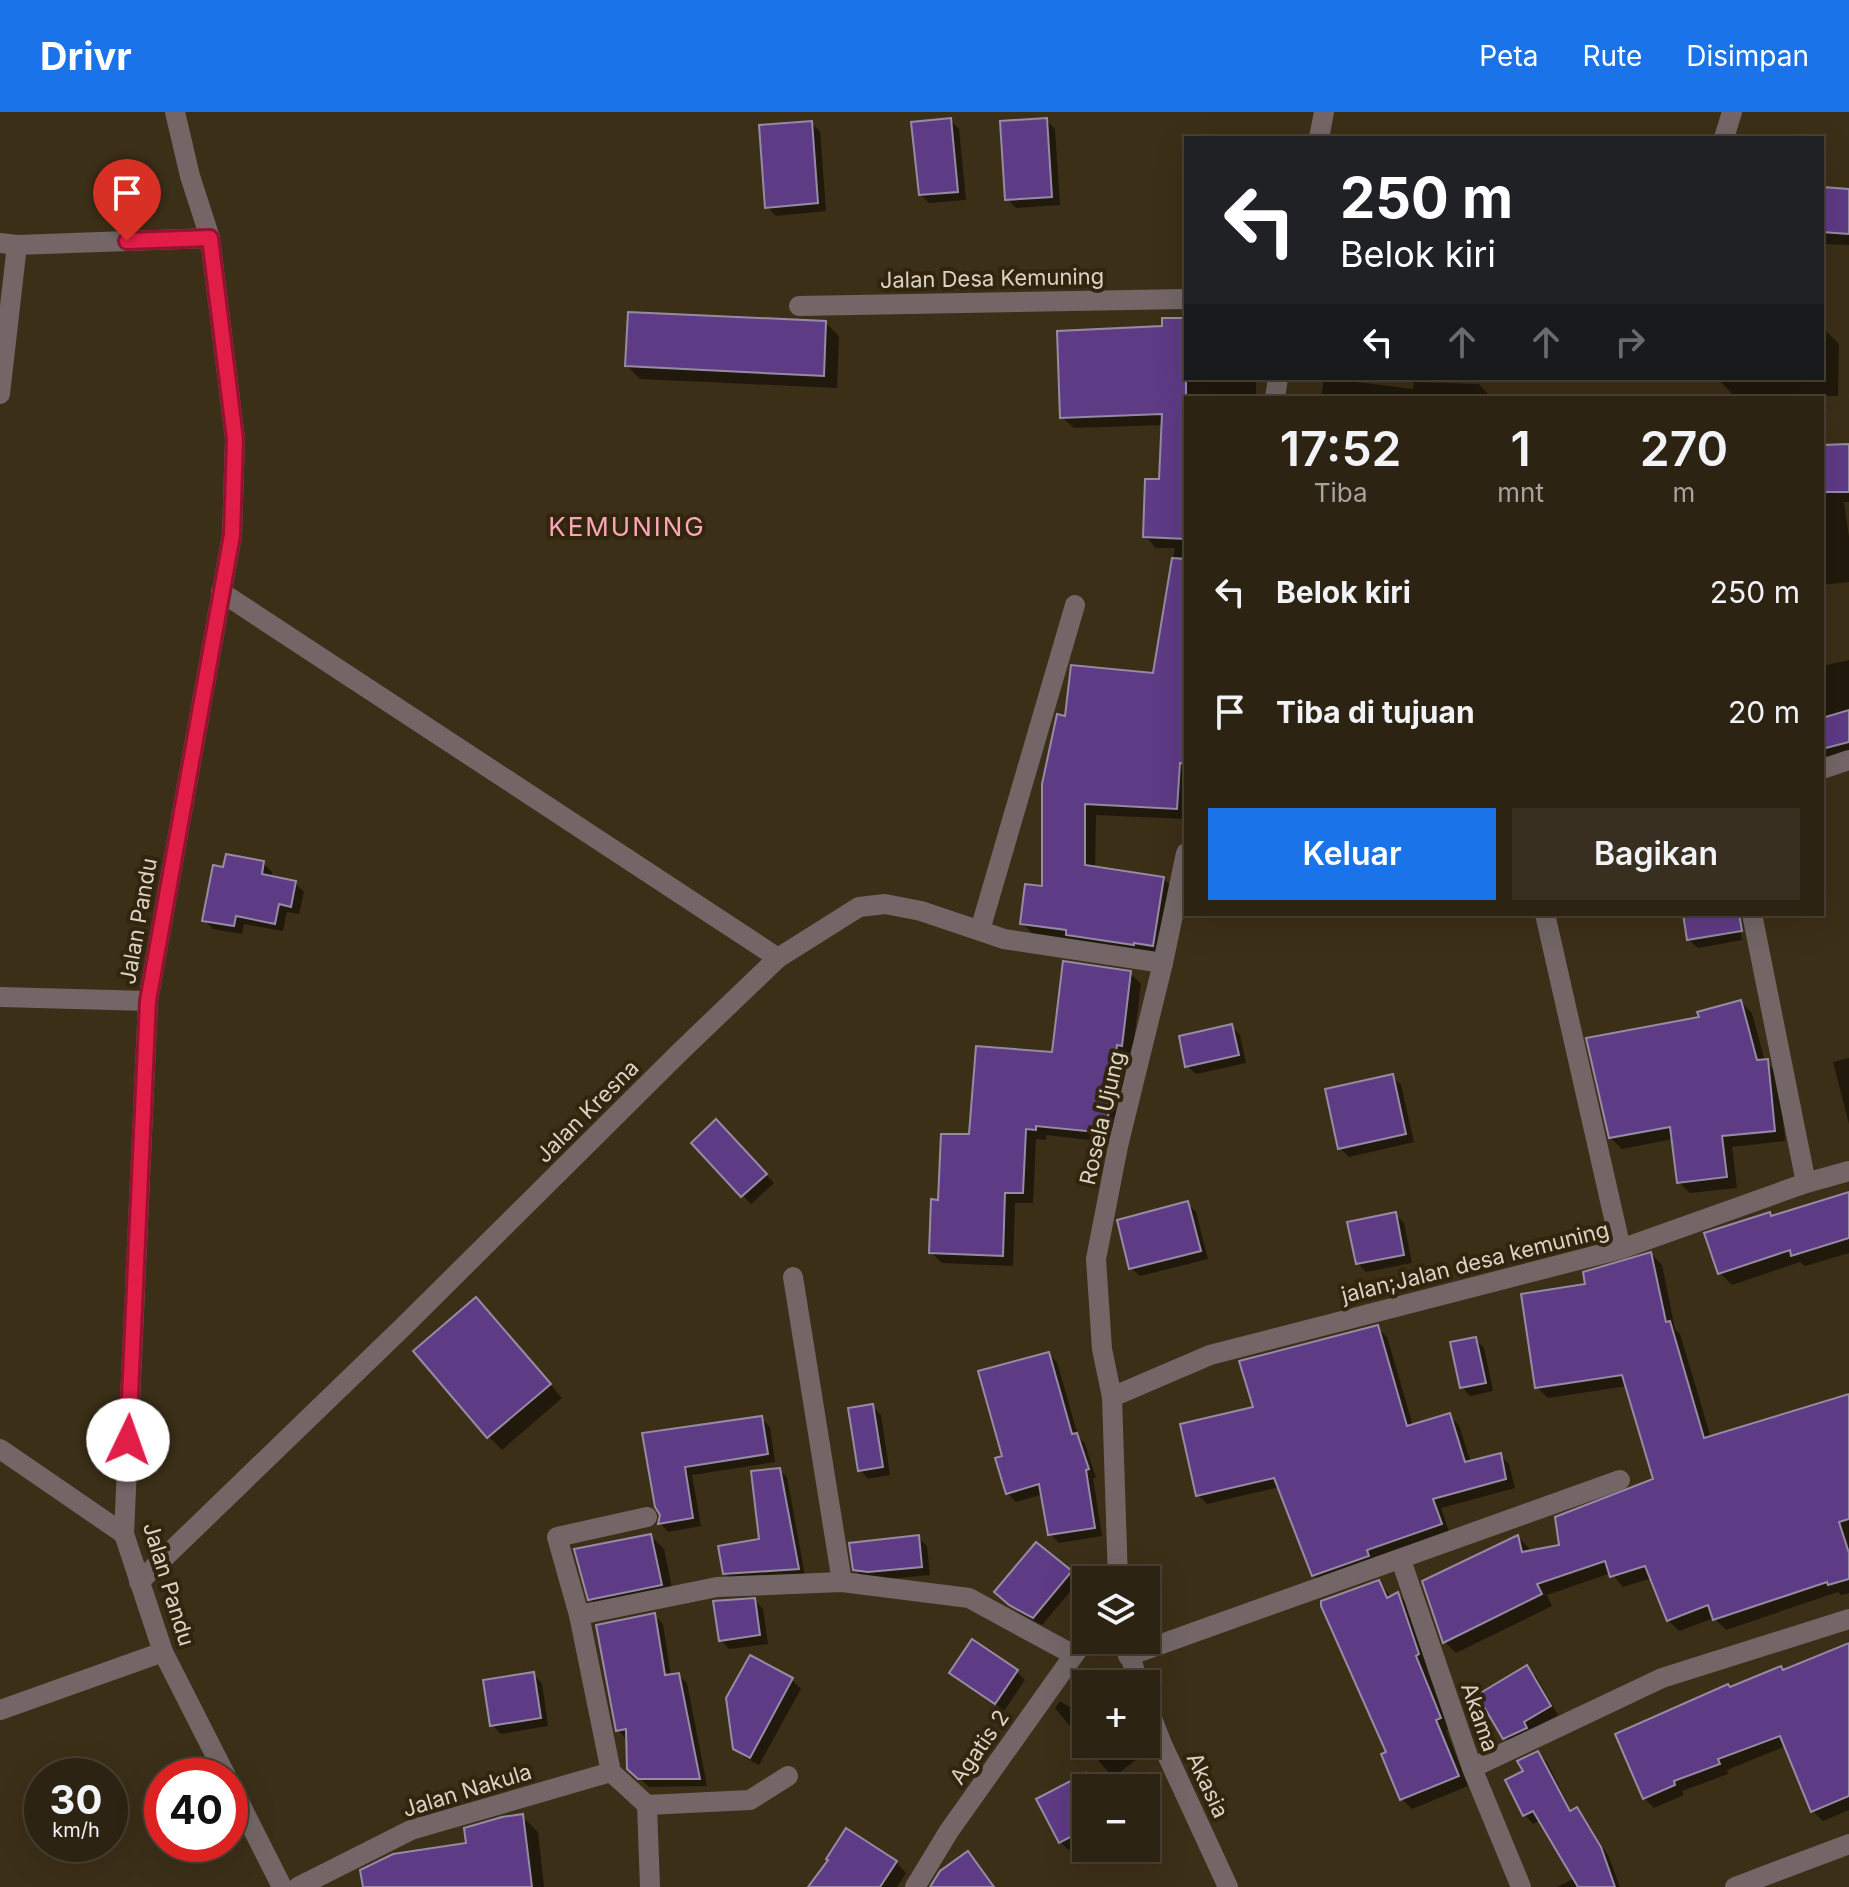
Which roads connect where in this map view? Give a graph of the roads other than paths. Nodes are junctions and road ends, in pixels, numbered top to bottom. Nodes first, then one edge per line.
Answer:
1 (175, 112) edge
2 (1324, 112) edge
3 (1732, 112) edge
4 (1319, 136) edge
5 (1725, 136) edge
6 (210, 238) junction
7 (8, 244) edge
8 (1184, 299) edge
9 (799, 306) dead end
10 (0, 394) edge
11 (221, 592) junction
12 (1075, 605) dead end
13 (1849, 760) edge
14 (1824, 768) edge
15 (1184, 863) edge
16 (1545, 916) edge
17 (1752, 916) edge
18 (980, 930) junction
19 (778, 958) junction
20 (1163, 963) junction
21 (0, 997) edge
22 (148, 1001) junction
23 (1849, 1171) edge
24 (1806, 1183) junction
25 (1621, 1249) junction
26 (793, 1277) dead end
27 (1112, 1397) junction
28 (0, 1449) edge
29 (1620, 1480) dead end
30 (647, 1517) dead end
31 (124, 1534) junction
32 (1401, 1560) junction
33 (1118, 1566) edge
34 (139, 1582) junction
35 (842, 1582) junction
36 (579, 1615) junction
37 (1849, 1619) edge
38 (1160, 1637) edge
39 (163, 1652) junction
40 (1074, 1655) joint
41 (0, 1710) edge
42 (1160, 1739) edge
43 (217, 1758) edge
44 (1472, 1768) junction
45 (611, 1772) junction
46 (788, 1776) dead end
47 (647, 1805) junction
48 (248, 1820) edge
49 (1849, 1844) edge
50 (282, 1887) edge
51 (298, 1887) edge
52 (650, 1887) edge
53 (915, 1887) edge
54 (1228, 1887) edge
55 (1521, 1887) edge
56 (1735, 1887) edge

1 - 6 street, Jalan Pandu
2 - 4 street
3 - 5 street
6 - 7 street
6 - 11 street, Jalan Pandu
7 - 10 street
8 - 9 street, Jalan Desa Kemuning
11 - 19 street
11 - 22 street, Jalan Pandu
12 - 18 street
13 - 14 street
15 - 20 street, Rosela Ujung
16 - 25 street
17 - 24 street
18 - 19 street, Jalan Kresna
18 - 20 street, Jalan Kresna
19 - 34 street, Jalan Kresna
20 - 27 street, Rosela Ujung
21 - 22 street
22 - 31 street, Jalan Pandu
23 - 24 street, jalan;Jalan desa kemuning
24 - 25 street, jalan;Jalan desa kemuning
25 - 27 street, jalan;Jalan desa kemuning
26 - 35 street
27 - 33 street
28 - 31 street
29 - 32 street
30 - 36 street
31 - 34 street, Jalan Pandu
32 - 38 street
32 - 44 street, Akama
34 - 39 street, Jalan Pandu
35 - 36 street
35 - 40 street
36 - 45 street
37 - 44 street
39 - 41 street
39 - 43 street, Jalan Pandu
40 - 53 street, Agatis 2
42 - 54 street, Akasia
44 - 55 street, Akama
45 - 47 street
45 - 51 street, Jalan Nakula
46 - 47 street
47 - 52 street
48 - 50 street
49 - 56 street

